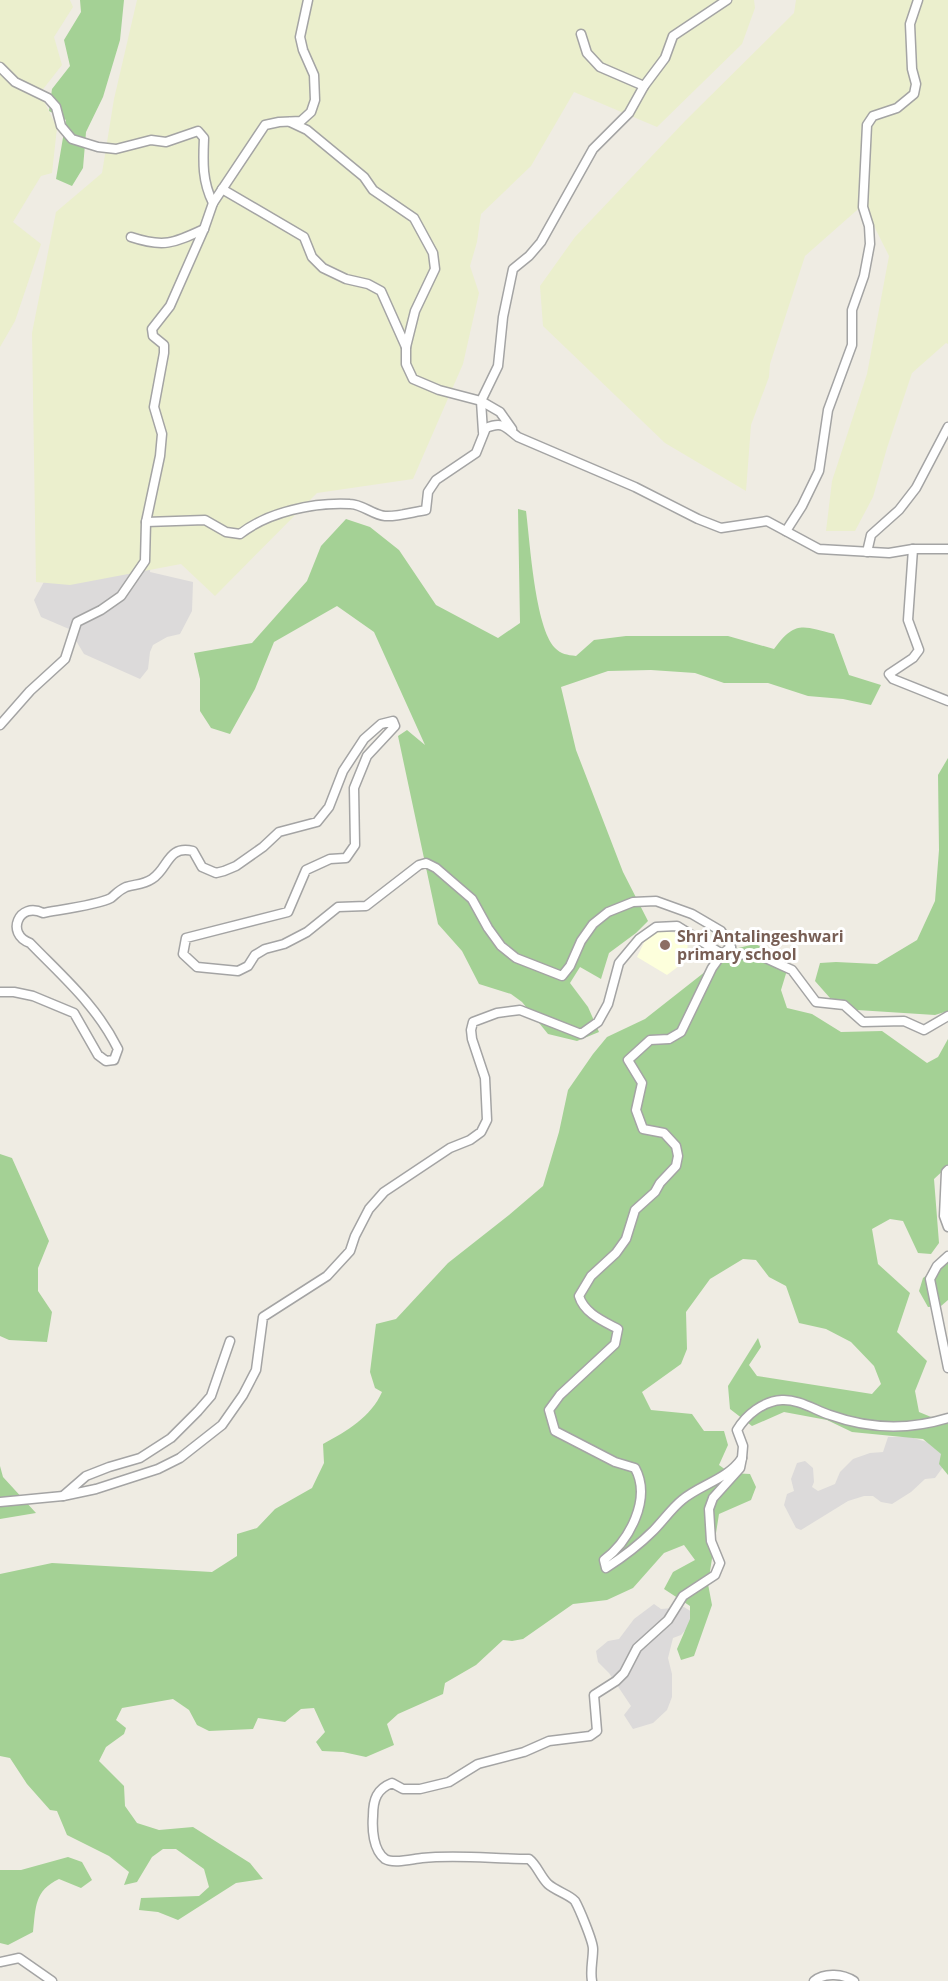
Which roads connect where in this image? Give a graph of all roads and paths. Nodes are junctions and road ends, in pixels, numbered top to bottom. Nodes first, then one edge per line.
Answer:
1 (308, 0) edge
2 (727, 0) edge
3 (918, 0) edge
4 (581, 34) dead end
5 (0, 67) edge
6 (644, 86) junction
7 (290, 122) junction
8 (222, 189) junction
9 (213, 203) junction
10 (204, 229) junction
11 (131, 237) dead end
12 (406, 347) junction
13 (481, 401) junction
14 (948, 427) edge
15 (483, 433) junction
16 (518, 437) junction
17 (146, 522) junction
18 (786, 531) junction
19 (913, 549) junction
20 (948, 549) edge
21 (867, 552) junction
22 (948, 701) edge
23 (0, 725) edge
24 (722, 954) junction
25 (0, 992) edge
26 (948, 1016) edge
27 (948, 1170) edge
28 (948, 1227) edge
29 (948, 1256) edge
30 (230, 1341) dead end
31 (948, 1368) edge
32 (948, 1418) edge
33 (742, 1458) junction
34 (63, 1496) junction
35 (0, 1502) edge
36 (0, 1962) edge
37 (825, 1979) edge
38 (52, 1981) edge
39 (592, 1981) edge
40 (814, 1981) edge
41 (854, 1981) edge

1 - 7 street
2 - 6 street
3 - 18 street
4 - 6 street
5 - 9 street
6 - 13 street
7 - 8 street
7 - 12 street
8 - 9 street
8 - 12 street
9 - 10 street
10 - 11 street
10 - 17 street
12 - 13 street
13 - 15 street
13 - 16 street
14 - 21 street
15 - 16 street
15 - 17 street
16 - 18 street
17 - 23 street
18 - 21 street
19 - 20 street
19 - 21 street
19 - 22 street
24 - 25 street
24 - 26 street
24 - 33 street
24 - 34 street
27 - 28 street
29 - 31 street
30 - 34 street
32 - 33 street
33 - 39 street
34 - 35 street
36 - 38 street
37 - 40 street
37 - 41 street

